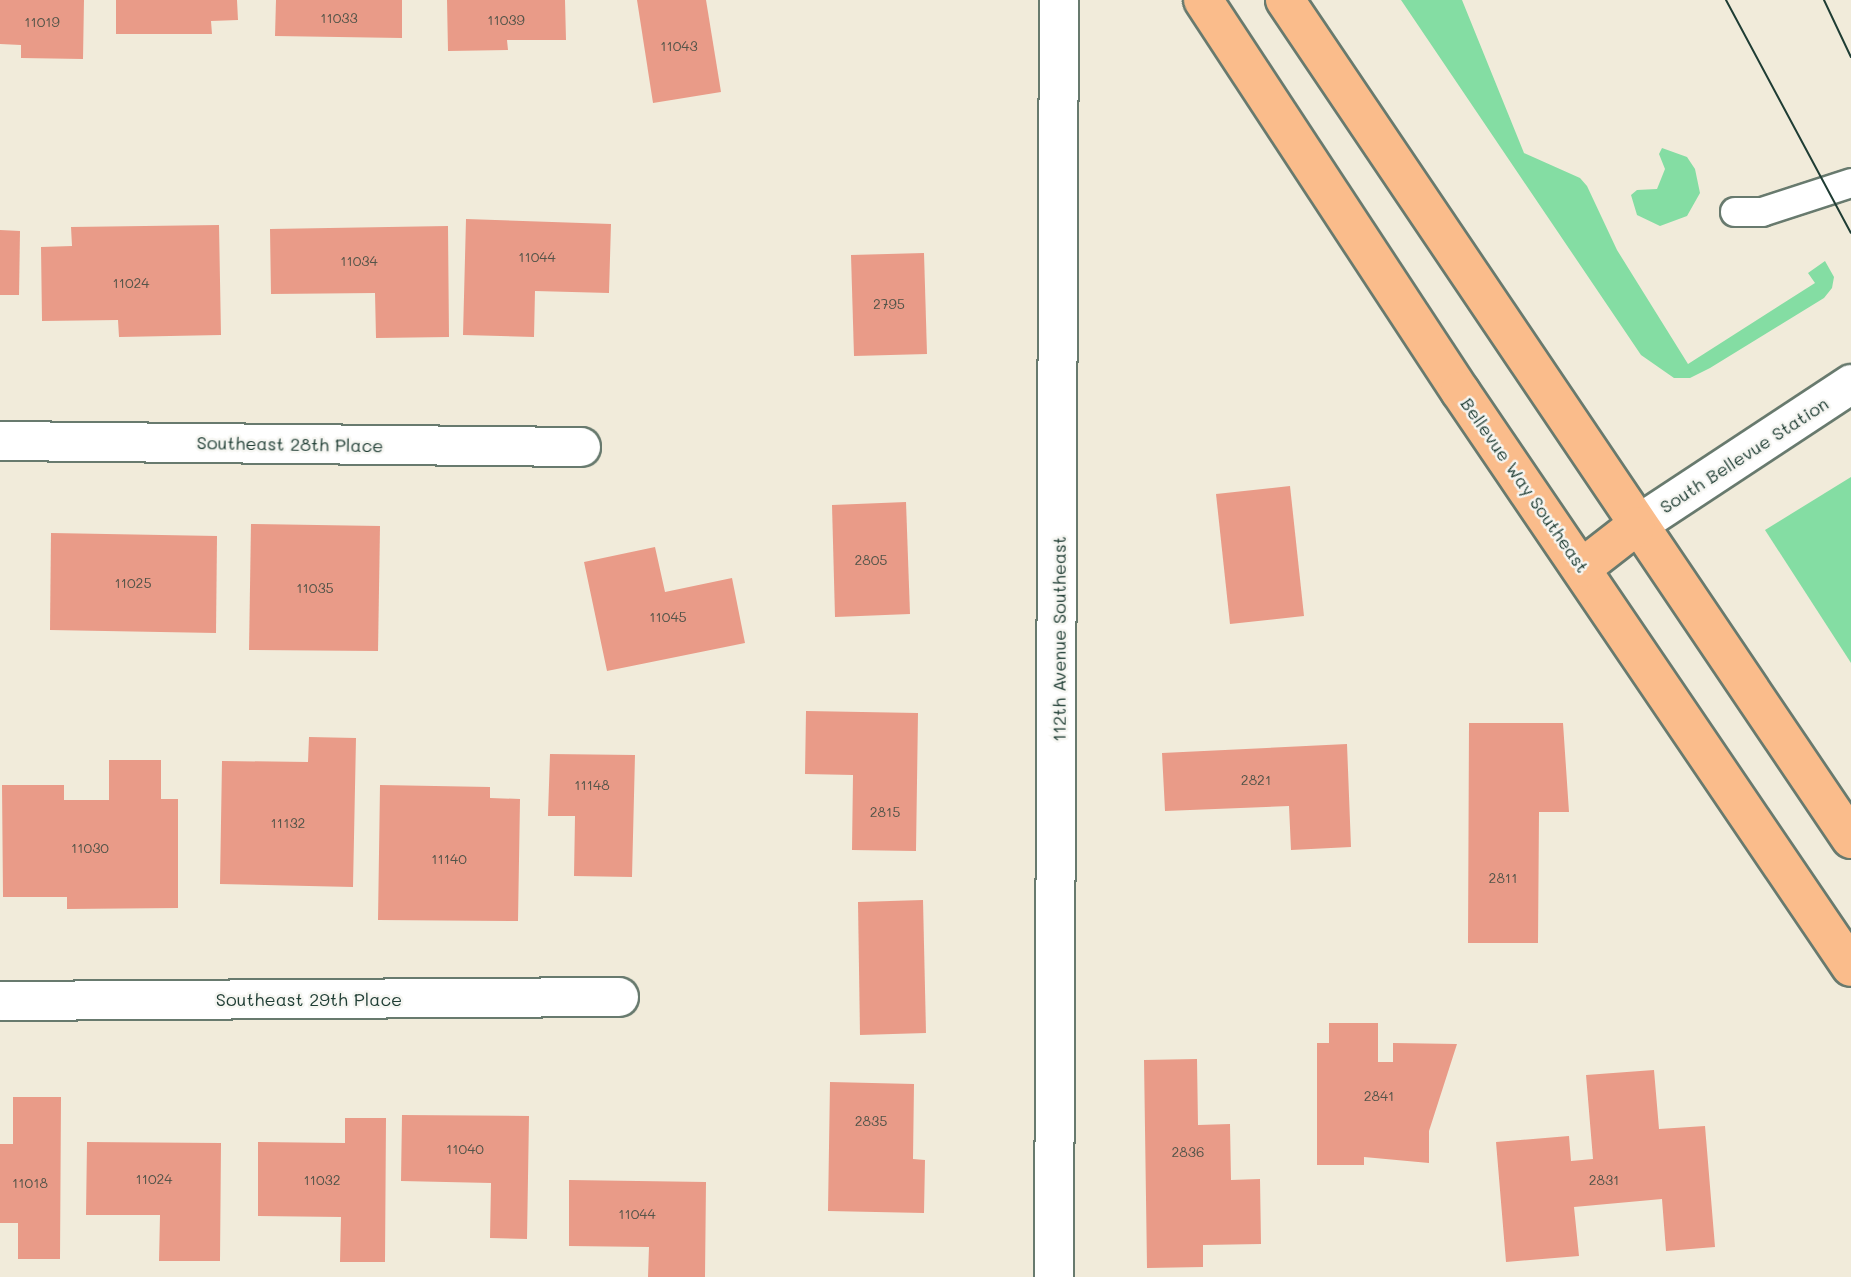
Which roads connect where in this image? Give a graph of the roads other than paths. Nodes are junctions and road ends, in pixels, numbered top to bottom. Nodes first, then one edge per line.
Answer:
1 (1059, 0) edge
2 (1203, 0) edge
3 (1285, 0) edge
4 (1851, 183) edge
5 (1735, 212) dead end
6 (1851, 384) edge
7 (0, 441) edge
8 (581, 447) dead end
9 (1636, 526) junction
10 (1582, 568) junction
11 (1851, 839) edge
12 (1851, 967) edge
13 (619, 997) dead end
14 (0, 1001) edge
15 (1054, 1277) edge

1 - 15 street, 112th Avenue Southeast
2 - 10 main road, Bellevue Way Southeast
3 - 9 main road
4 - 5 lane
6 - 9 street, South Bellevue Station
7 - 8 street, Southeast 28th Place
9 - 10 main road
9 - 11 main road
10 - 12 main road, Bellevue Way Southeast
13 - 14 street, Southeast 29th Place

